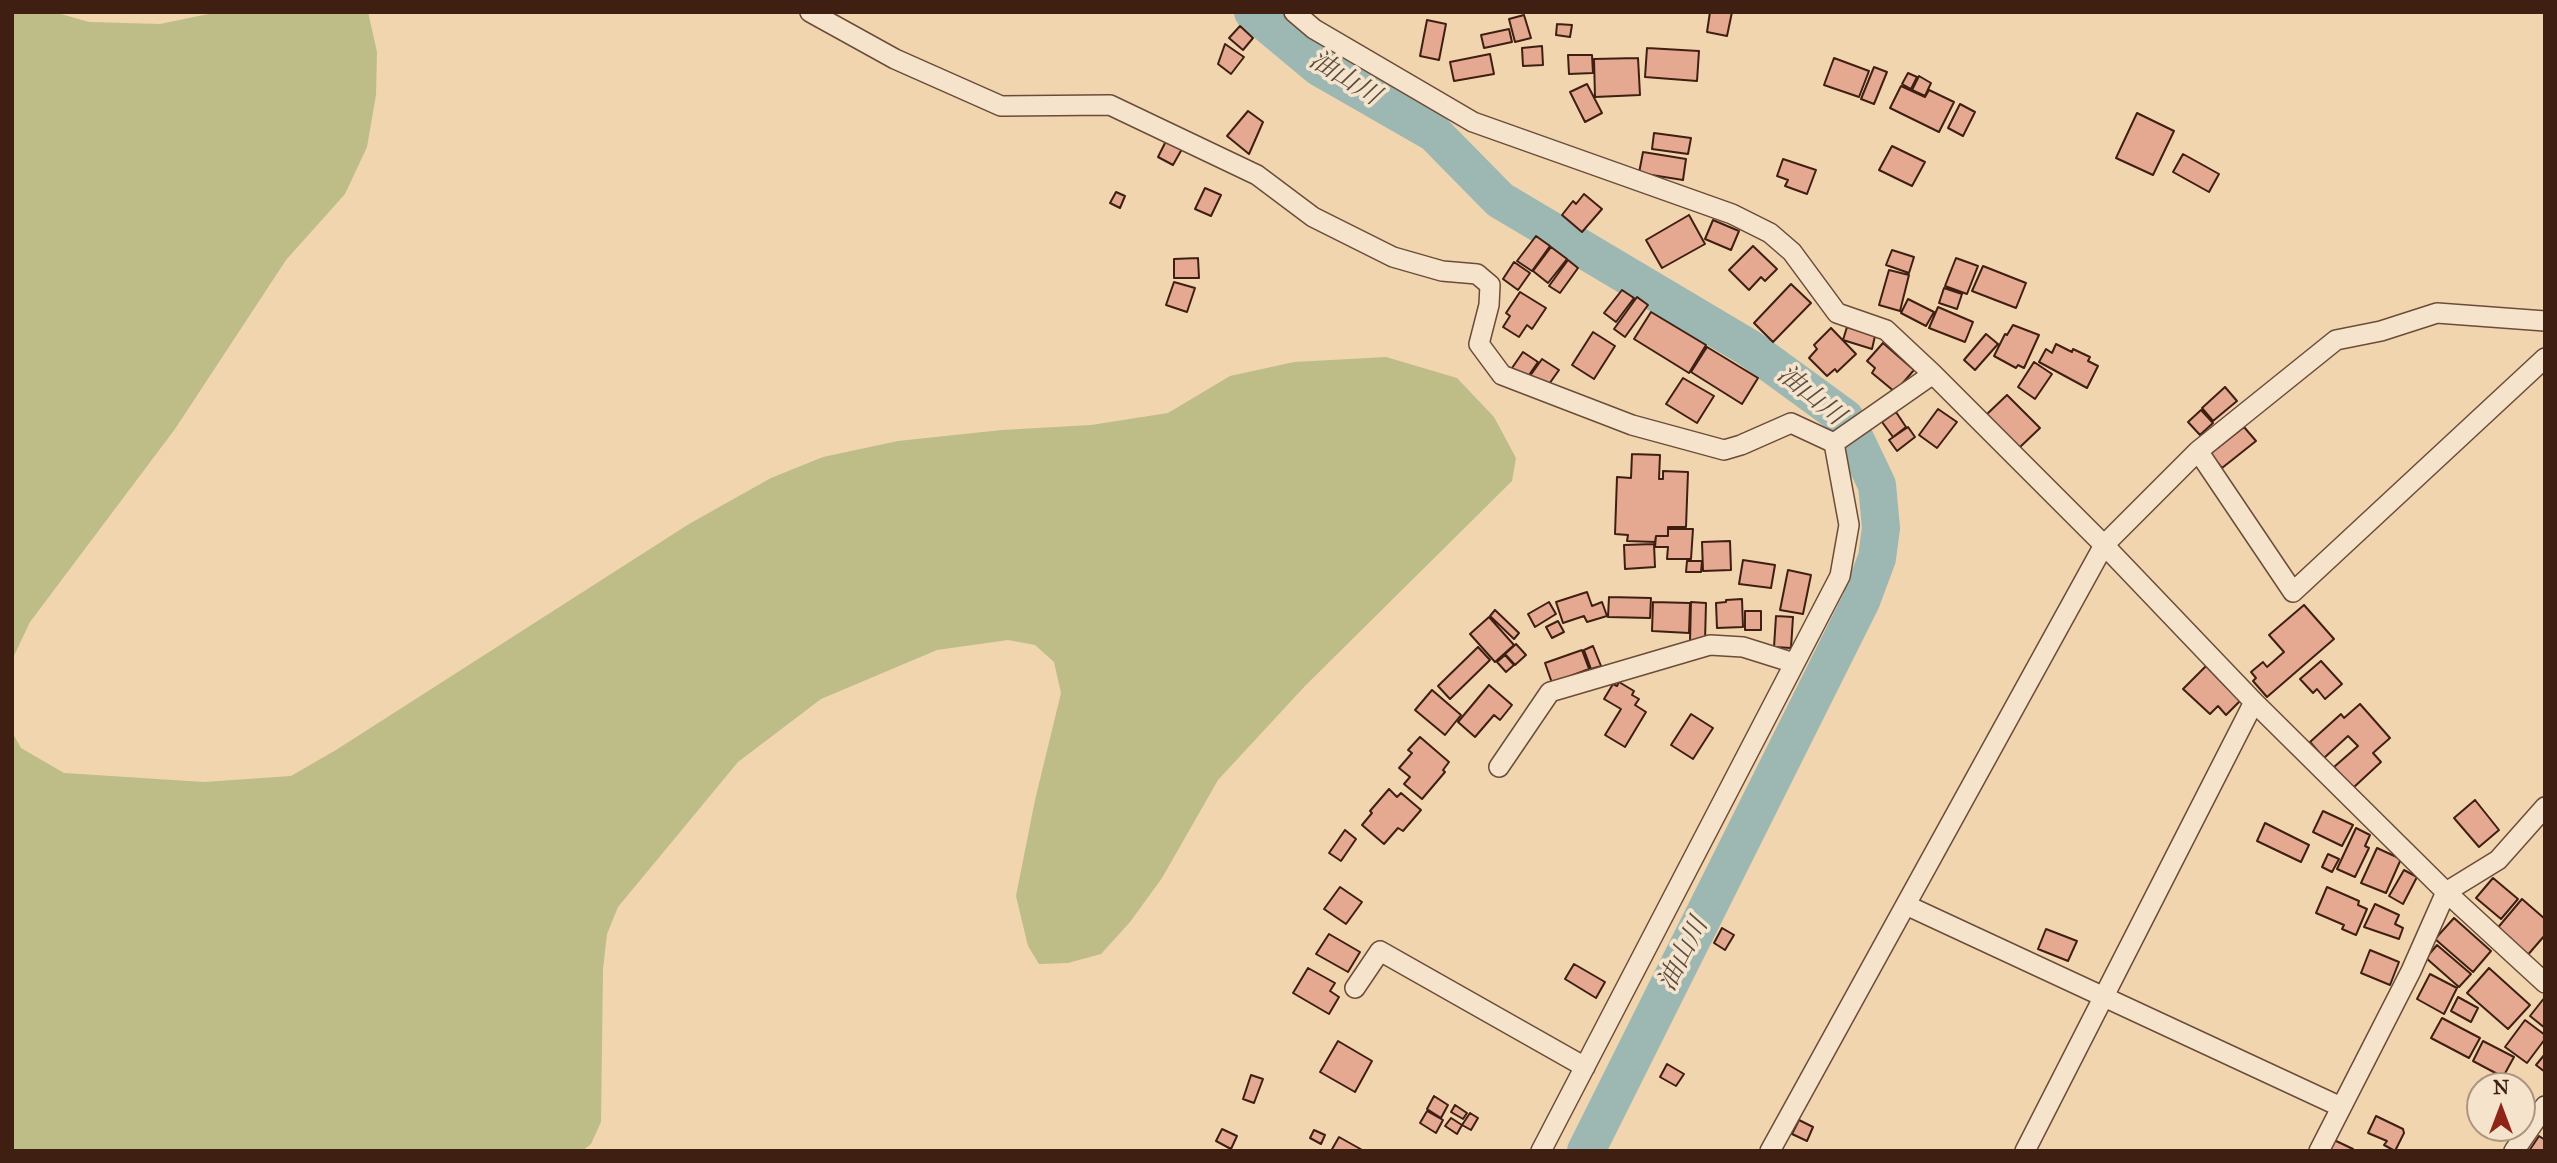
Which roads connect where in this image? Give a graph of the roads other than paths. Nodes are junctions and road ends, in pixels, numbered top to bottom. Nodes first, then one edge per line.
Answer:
1 (810, 12) edge
2 (1294, 12) edge
3 (2545, 321) edge
4 (2545, 358) edge
5 (1933, 374) junction
6 (1834, 443) junction
7 (2198, 451) junction
8 (2104, 545) junction
9 (1794, 663) junction
10 (2253, 702) junction
11 (1499, 767) dead end
12 (2545, 807) edge
13 (2446, 892) junction
14 (1906, 905) junction
15 (2545, 983) edge
16 (1355, 988) dead end
17 (2104, 996) junction
18 (1585, 1067) junction
19 (2545, 1106) edge
20 (2342, 1107) junction
21 (1541, 1151) edge
22 (1770, 1151) edge
23 (2025, 1151) edge
24 (2319, 1151) edge
25 (2514, 1151) edge

1 - 6 street
2 - 5 street
3 - 7 street
4 - 7 street
5 - 6 street
5 - 8 street
6 - 9 street
7 - 8 street
8 - 10 street
8 - 14 street
9 - 11 street
9 - 18 street
10 - 13 street
10 - 17 street
12 - 13 street
13 - 15 street
13 - 20 street
14 - 17 street
14 - 22 street
16 - 18 street
17 - 20 street
17 - 23 street
18 - 21 street
19 - 25 street
20 - 24 street

